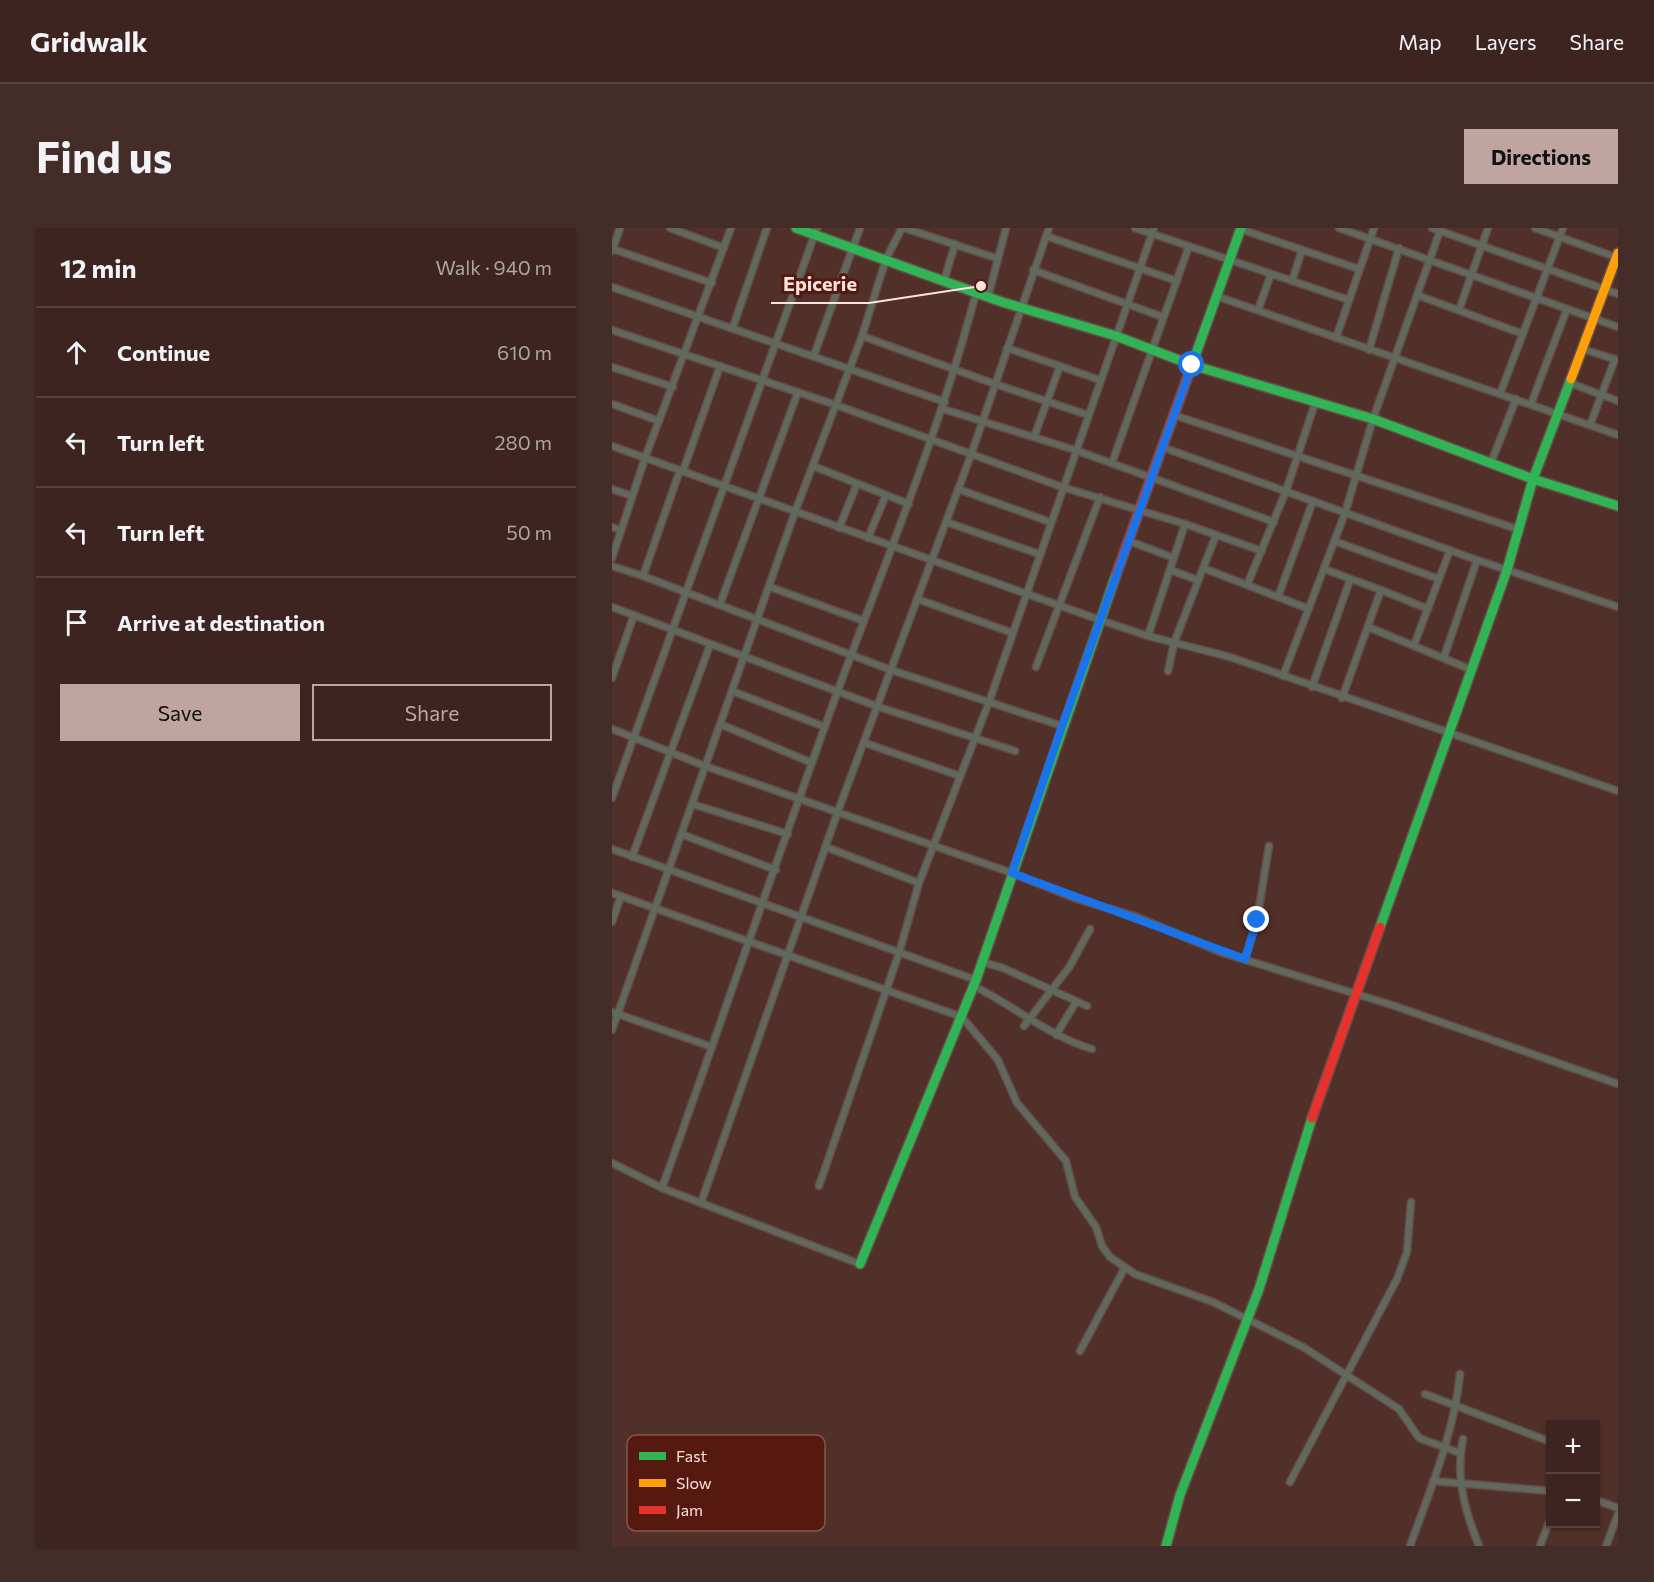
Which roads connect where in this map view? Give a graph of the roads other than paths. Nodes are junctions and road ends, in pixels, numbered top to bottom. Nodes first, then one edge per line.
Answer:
1 (620, 228) edge
2 (670, 228) edge
3 (731, 228) edge
4 (768, 228) edge
5 (796, 228) edge
6 (860, 228) edge
7 (903, 228) edge
8 (1006, 228) edge
9 (1049, 228) edge
10 (1135, 228) edge
11 (1340, 228) edge
12 (1374, 228) edge
13 (1432, 228) edge
14 (1488, 228) edge
15 (1535, 228) edge
16 (1563, 228) edge
17 (1240, 229) edge
18 (1440, 229) edge
19 (816, 231) edge
20 (1153, 231) edge
21 (1046, 236) junction
22 (1560, 236) junction
23 (1370, 239) junction
24 (955, 244) junction
25 (1482, 245) junction
26 (1189, 246) junction
27 (854, 247) junction
28 (724, 248) junction
29 (1399, 249) junction
30 (612, 250) edge
31 (1302, 250) junction
32 (1618, 256) edge
33 (996, 258) junction
34 (886, 259) junction
35 (1430, 259) junction
36 (1229, 260) junction
37 (1138, 269) junction
38 (1359, 269) junction
39 (1548, 269) junction
40 (1033, 270) junction
41 (1271, 274) junction
42 (1472, 274) junction
43 (1177, 280) junction
44 (944, 281) junction
45 (1292, 281) junction
46 (712, 283) junction
47 (612, 287) edge
48 (1605, 289) junction
49 (976, 292) junction
50 (1618, 294) edge
51 (1417, 295) junction
52 (1216, 296) junction
53 (988, 297) junction
54 (1537, 297) junction
55 (1349, 300) junction
56 (1126, 303) junction
57 (1020, 308) junction
58 (1567, 309) junction
59 (1258, 310) junction
60 (1459, 310) junction
61 (699, 316) junction
62 (1163, 317) junction
63 (1594, 318) junction
64 (733, 327) junction
65 (1618, 327) edge
66 (612, 330) edge
67 (1523, 334) junction
68 (862, 336) junction
69 (1116, 336) junction
70 (1336, 338) junction
71 (776, 342) junction
72 (1007, 348) junction
73 (1583, 348) junction
74 (1152, 350) junction
75 (1369, 350) junction
76 (685, 354) junction
77 (814, 355) junction
78 (1395, 359) junction
79 (1617, 360) edge
80 (1192, 365) junction
81 (720, 366) junction
82 (1060, 366) junction
83 (612, 367) edge
84 (850, 369) junction
85 (956, 370) junction
86 (762, 380) junction
87 (1100, 380) junction
88 (1570, 383) junction
89 (994, 384) junction
90 (672, 387) junction
91 (798, 392) junction
92 (1500, 394) junction
93 (1601, 395) junction
94 (1516, 399) junction
95 (1618, 401) edge
96 (1047, 402) junction
97 (1315, 403) junction
98 (612, 404) edge
99 (1531, 404) junction
100 (836, 405) junction
101 (944, 405) junction
102 (1559, 413) junction
103 (1088, 415) junction
104 (1174, 415) junction
105 (1373, 419) junction
106 (659, 422) junction
107 (983, 422) junction
108 (1590, 425) junction
109 (1618, 435) edge
110 (1034, 437) junction
111 (932, 441) junction
112 (612, 446) edge
113 (1162, 447) junction
114 (1075, 450) junction
115 (971, 455) junction
116 (1298, 456) junction
117 (645, 458) junction
118 (1112, 463) junction
119 (1491, 464) junction
120 (813, 466) junction
121 (682, 471) junction
122 (1358, 476) junction
123 (1151, 477) junction
124 (1533, 479) junction
125 (857, 484) junction
126 (724, 485) junction
127 (1062, 487) junction
128 (612, 489) edge
129 (958, 489) junction
130 (1286, 491) junction
131 (886, 495) junction
132 (632, 496) junction
133 (1100, 498) junction
134 (760, 499) junction
135 (1313, 501) junction
136 (909, 504) junction
137 (1618, 506) edge
138 (1140, 509) junction
139 (795, 512) junction
140 (1345, 513) junction
141 (945, 522) junction
142 (1050, 522) junction
143 (1274, 522) junction
144 (1185, 524) junction
145 (612, 527) edge
146 (839, 528) junction
147 (621, 530) junction
148 (1521, 530) junction
149 (1216, 535) junction
150 (868, 538) junction
151 (1129, 541) junction
152 (1335, 541) junction
153 (893, 548) junction
154 (1450, 550) junction
155 (1262, 551) junction
156 (1039, 554) junction
157 (612, 558) edge
158 (1173, 558) junction
159 (1477, 560) junction
160 (930, 561) junction
161 (612, 566) edge
162 (1203, 568) junction
163 (1324, 569) junction
164 (1170, 570) junction
165 (1508, 570) junction
166 (642, 576) junction
167 (1439, 579) junction
168 (1198, 580) junction
169 (1350, 580) junction
170 (1247, 585) junction
171 (770, 586) junction
172 (1381, 590) junction
173 (685, 591) junction
174 (1025, 593) junction
175 (1278, 597) junction
176 (917, 599) junction
177 (720, 604) junction
178 (1059, 605) junction
179 (612, 607) edge
180 (1618, 607) edge
181 (1309, 609) junction
182 (1428, 609) junction
183 (634, 615) junction
184 (757, 618) junction
185 (1100, 620) junction
186 (864, 621) junction
187 (1368, 627) junction
188 (671, 630) junction
189 (1013, 633) junction
190 (1148, 636) junction
191 (1174, 643) junction
192 (710, 645) junction
193 (1414, 645) junction
194 (851, 655) junction
195 (1444, 657) junction
196 (743, 658) junction
197 (1036, 667) dead end
198 (891, 670) junction
199 (1473, 670) junction
200 (1168, 671) dead end
201 (1283, 676) junction
202 (612, 678) edge
203 (1312, 687) junction
204 (732, 691) junction
205 (838, 692) junction
206 (1342, 698) junction
207 (989, 702) junction
208 (879, 707) junction
209 (720, 724) junction
210 (1062, 726) junction
211 (825, 727) junction
212 (612, 729) edge
213 (1449, 734) junction
214 (633, 737) junction
215 (974, 738) junction
216 (865, 743) junction
217 (1015, 751) dead end
218 (670, 752) junction
219 (813, 763) junction
220 (705, 766) junction
221 (960, 776) junction
222 (1618, 791) edge
223 (612, 798) edge
224 (800, 799) junction
225 (692, 804) junction
226 (838, 811) junction
227 (681, 834) junction
228 (788, 834) junction
229 (934, 846) junction
230 (1269, 846) dead end
231 (826, 847) junction
232 (612, 849) edge
233 (632, 857) junction
234 (669, 870) junction
235 (776, 870) junction
236 (1012, 873) junction
237 (919, 883) junction
238 (612, 893) edge
239 (621, 896) junction
240 (764, 904) junction
241 (655, 909) junction
242 (802, 918) junction
243 (612, 922) edge
244 (1090, 929) dead end
245 (750, 941) junction
246 (899, 952) junction
247 (788, 955) junction
248 (1245, 959) junction
249 (982, 962) junction
250 (975, 983) junction
251 (887, 990) junction
252 (1053, 990) junction
253 (1357, 994) junction
254 (1076, 1002) junction
255 (1087, 1006) dead end
256 (615, 1013) edge
257 (962, 1017) junction
258 (1030, 1017) junction
259 (1024, 1026) dead end
260 (612, 1030) edge
261 (1056, 1035) junction
262 (712, 1047) junction
263 (1092, 1049) dead end
264 (1618, 1084) edge
265 (612, 1163) edge
266 (819, 1186) dead end
267 (662, 1188) junction
268 (1411, 1202) dead end
269 (701, 1203) junction
270 (860, 1264) joint
271 (1125, 1269) junction
272 (1247, 1318) junction
273 (1080, 1351) dead end
274 (1347, 1373) junction
275 (1460, 1374) dead end
276 (1425, 1394) dead end
277 (1457, 1407) junction
278 (1463, 1439) dead end
279 (1546, 1440) edge
280 (1445, 1449) junction
281 (1460, 1453) junction
282 (1433, 1481) junction
283 (1290, 1482) dead end
284 (1460, 1483) junction
285 (1546, 1491) edge
286 (1600, 1501) edge
287 (1618, 1508) edge
288 (1618, 1514) edge
289 (1547, 1528) edge
290 (1615, 1533) edge
291 (1166, 1546) edge
292 (1410, 1546) edge
293 (1479, 1546) edge
294 (1540, 1546) edge
295 (1606, 1546) edge

1 - 30 street
2 - 28 street
3 - 28 street
4 - 64 street
5 - 19 street
6 - 27 street
7 - 24 street
7 - 34 street
8 - 33 street
9 - 21 street
10 - 20 street
11 - 23 street
12 - 23 street
13 - 18 street
14 - 25 street
15 - 22 street
16 - 22 street
17 - 31 street
17 - 36 street
18 - 25 street
18 - 35 street
19 - 27 street
19 - 71 street
20 - 26 street
20 - 37 street
21 - 37 street
21 - 40 street
22 - 32 street
22 - 39 street
23 - 29 street
23 - 38 street
24 - 33 street
24 - 44 street
25 - 39 street
25 - 42 street
26 - 36 street
26 - 43 street
27 - 34 street
27 - 77 street
28 - 46 street
29 - 35 street
29 - 75 street
30 - 46 street
31 - 38 street
31 - 45 street
32 - 48 street
33 - 53 street
34 - 44 street
34 - 68 street
35 - 42 street
35 - 51 street
36 - 41 street
36 - 52 street
37 - 43 street
37 - 56 street
38 - 55 street
39 - 48 street
39 - 54 street
40 - 56 street
40 - 57 street
41 - 45 street
41 - 59 street
42 - 54 street
42 - 60 street
43 - 62 street
44 - 49 street
45 - 55 street
46 - 61 street
47 - 61 street
48 - 50 street
48 - 63 street
49 - 53 street
49 - 85 street
51 - 60 street
51 - 78 street
52 - 59 street
52 - 80 street
53 - 57 street
54 - 58 street
54 - 67 street
55 - 70 street
56 - 62 street
56 - 69 street
57 - 69 street
57 - 72 street
58 - 63 street
58 - 99 street
59 - 70 street
60 - 67 street
61 - 64 street
61 - 76 street
62 - 74 street
63 - 65 street
63 - 73 street
64 - 71 street
66 - 76 street
67 - 92 street
68 - 84 street
68 - 85 street
69 - 74 street
69 - 87 street
70 - 75 street
71 - 77 street
71 - 86 street
72 - 82 street
72 - 89 street
73 - 79 street
73 - 88 street
74 - 80 street
74 - 118 street
75 - 78 street
76 - 81 street
76 - 90 street
77 - 84 street
78 - 92 street
78 - 105 street
79 - 93 street
80 - 97 street
80 - 104 street
81 - 86 street
81 - 121 street
82 - 87 street
82 - 96 street
83 - 90 street
84 - 100 street
84 - 101 street
85 - 89 street
85 - 101 street
86 - 91 street
86 - 126 street
87 - 103 street
88 - 93 street
88 - 102 street
89 - 96 street
89 - 107 street
90 - 106 street
91 - 100 street
91 - 134 street
92 - 94 street
93 - 95 street
93 - 108 street
94 - 99 street
94 - 119 street
96 - 103 street
96 - 110 street
97 - 105 street
97 - 116 street
98 - 106 street
99 - 102 street
100 - 111 street
100 - 120 street
101 - 107 street
101 - 111 street
102 - 108 street
102 - 124 street
103 - 114 street
104 - 113 street
104 - 116 street
105 - 119 street
105 - 122 street
106 - 117 street
107 - 110 street
107 - 115 street
108 - 109 street
110 - 114 street
111 - 115 street
111 - 136 street
112 - 117 street
113 - 123 street
113 - 130 street
114 - 118 street
114 - 127 street
115 - 127 street
115 - 129 street
116 - 122 street
116 - 130 street
117 - 121 street
117 - 132 street
118 - 123 street
119 - 124 street
120 - 125 street
120 - 139 street
121 - 126 street
121 - 166 street
122 - 140 street
122 - 148 street
123 - 138 street
123 - 143 street
124 - 137 street
124 - 148 street
125 - 131 street
125 - 146 street
126 - 134 street
126 - 173 street
127 - 133 street
127 - 142 street
128 - 132 street
129 - 141 street
129 - 142 street
130 - 135 street
130 - 143 street
131 - 136 street
131 - 150 street
132 - 147 street
133 - 138 street
133 - 178 street
134 - 139 street
134 - 177 street
135 - 140 street
135 - 175 street
136 - 153 street
138 - 144 street
138 - 151 street
139 - 146 street
139 - 171 street
140 - 152 street
140 - 154 street
141 - 156 street
141 - 160 street
142 - 156 street
143 - 155 street
144 - 149 street
144 - 158 street
145 - 147 street
146 - 150 street
147 - 157 street
148 - 165 street
149 - 155 street
149 - 162 street
150 - 153 street
151 - 158 street
151 - 185 street
152 - 163 street
152 - 167 street
153 - 160 street
153 - 186 street
154 - 159 street
154 - 167 street
155 - 170 street
156 - 174 street
158 - 164 street
159 - 165 street
159 - 195 street
160 - 174 street
160 - 176 street
161 - 166 street
162 - 168 street
162 - 170 street
163 - 169 street
163 - 181 street
164 - 168 street
164 - 190 street
165 - 180 street
165 - 199 street
166 - 173 street
167 - 182 street
168 - 191 street
169 - 172 street
169 - 203 street
170 - 175 street
171 - 184 street
171 - 186 street
172 - 182 street
172 - 187 street
173 - 177 street
173 - 188 street
174 - 178 street
174 - 189 street
175 - 181 street
176 - 189 street
176 - 198 street
177 - 184 street
178 - 185 street
178 - 197 street
179 - 183 street
181 - 201 street
182 - 193 street
183 - 188 street
183 - 202 street
184 - 194 street
184 - 196 street
185 - 190 street
185 - 210 street
186 - 194 street
187 - 193 street
187 - 206 street
188 - 192 street
188 - 214 street
189 - 207 street
190 - 191 street
191 - 200 street
191 - 201 street
192 - 196 street
192 - 218 street
193 - 195 street
194 - 198 street
194 - 205 street
195 - 199 street
196 - 204 street
196 - 205 street
198 - 207 street
198 - 208 street
199 - 213 street
201 - 203 street
203 - 206 street
204 - 209 street
204 - 211 street
205 - 208 street
205 - 211 street
206 - 213 street
207 - 210 street
207 - 215 street
208 - 215 street
208 - 216 street
209 - 219 street
209 - 220 street
210 - 236 street
211 - 219 street
212 - 214 street
213 - 222 street
213 - 253 street
214 - 218 street
214 - 223 street
215 - 217 street
215 - 221 street
216 - 221 street
216 - 226 street
218 - 220 street
218 - 233 street
219 - 224 street
220 - 224 street
220 - 225 street
221 - 229 street
224 - 226 street
224 - 228 street
225 - 227 street
225 - 228 street
226 - 229 street
226 - 231 street
227 - 234 street
227 - 235 street
228 - 235 street
229 - 236 street
229 - 237 street
230 - 248 street
231 - 237 street
231 - 242 street
232 - 233 street
233 - 234 street
234 - 240 street
234 - 241 street
235 - 240 street
236 - 248 street
236 - 249 street
237 - 246 street
238 - 239 street
239 - 241 street
239 - 243 street
240 - 242 street
240 - 245 street
241 - 245 street
241 - 256 street
242 - 246 street
242 - 247 street
244 - 252 street
245 - 247 street
245 - 262 street
246 - 250 street
246 - 251 street
247 - 251 street
247 - 269 street
248 - 253 street
249 - 250 street
249 - 252 street
250 - 257 street
250 - 258 street
251 - 257 street
251 - 266 street
252 - 254 street
252 - 258 street
253 - 264 street
253 - 272 street
254 - 255 street
254 - 261 street
256 - 260 street
256 - 262 street
257 - 270 street
257 - 271 street
258 - 259 street
258 - 261 street
261 - 263 street
262 - 267 street
265 - 267 street
267 - 269 street
268 - 274 street
269 - 270 street
271 - 272 street
271 - 273 street
272 - 274 street
272 - 291 street
274 - 280 street
274 - 283 street
275 - 277 street
276 - 277 street
277 - 279 street
277 - 280 street
278 - 281 street
280 - 281 street
280 - 282 street
281 - 284 street
282 - 284 street
282 - 292 street
284 - 285 street
284 - 293 street
286 - 287 street
288 - 290 street
289 - 294 street
290 - 295 street

